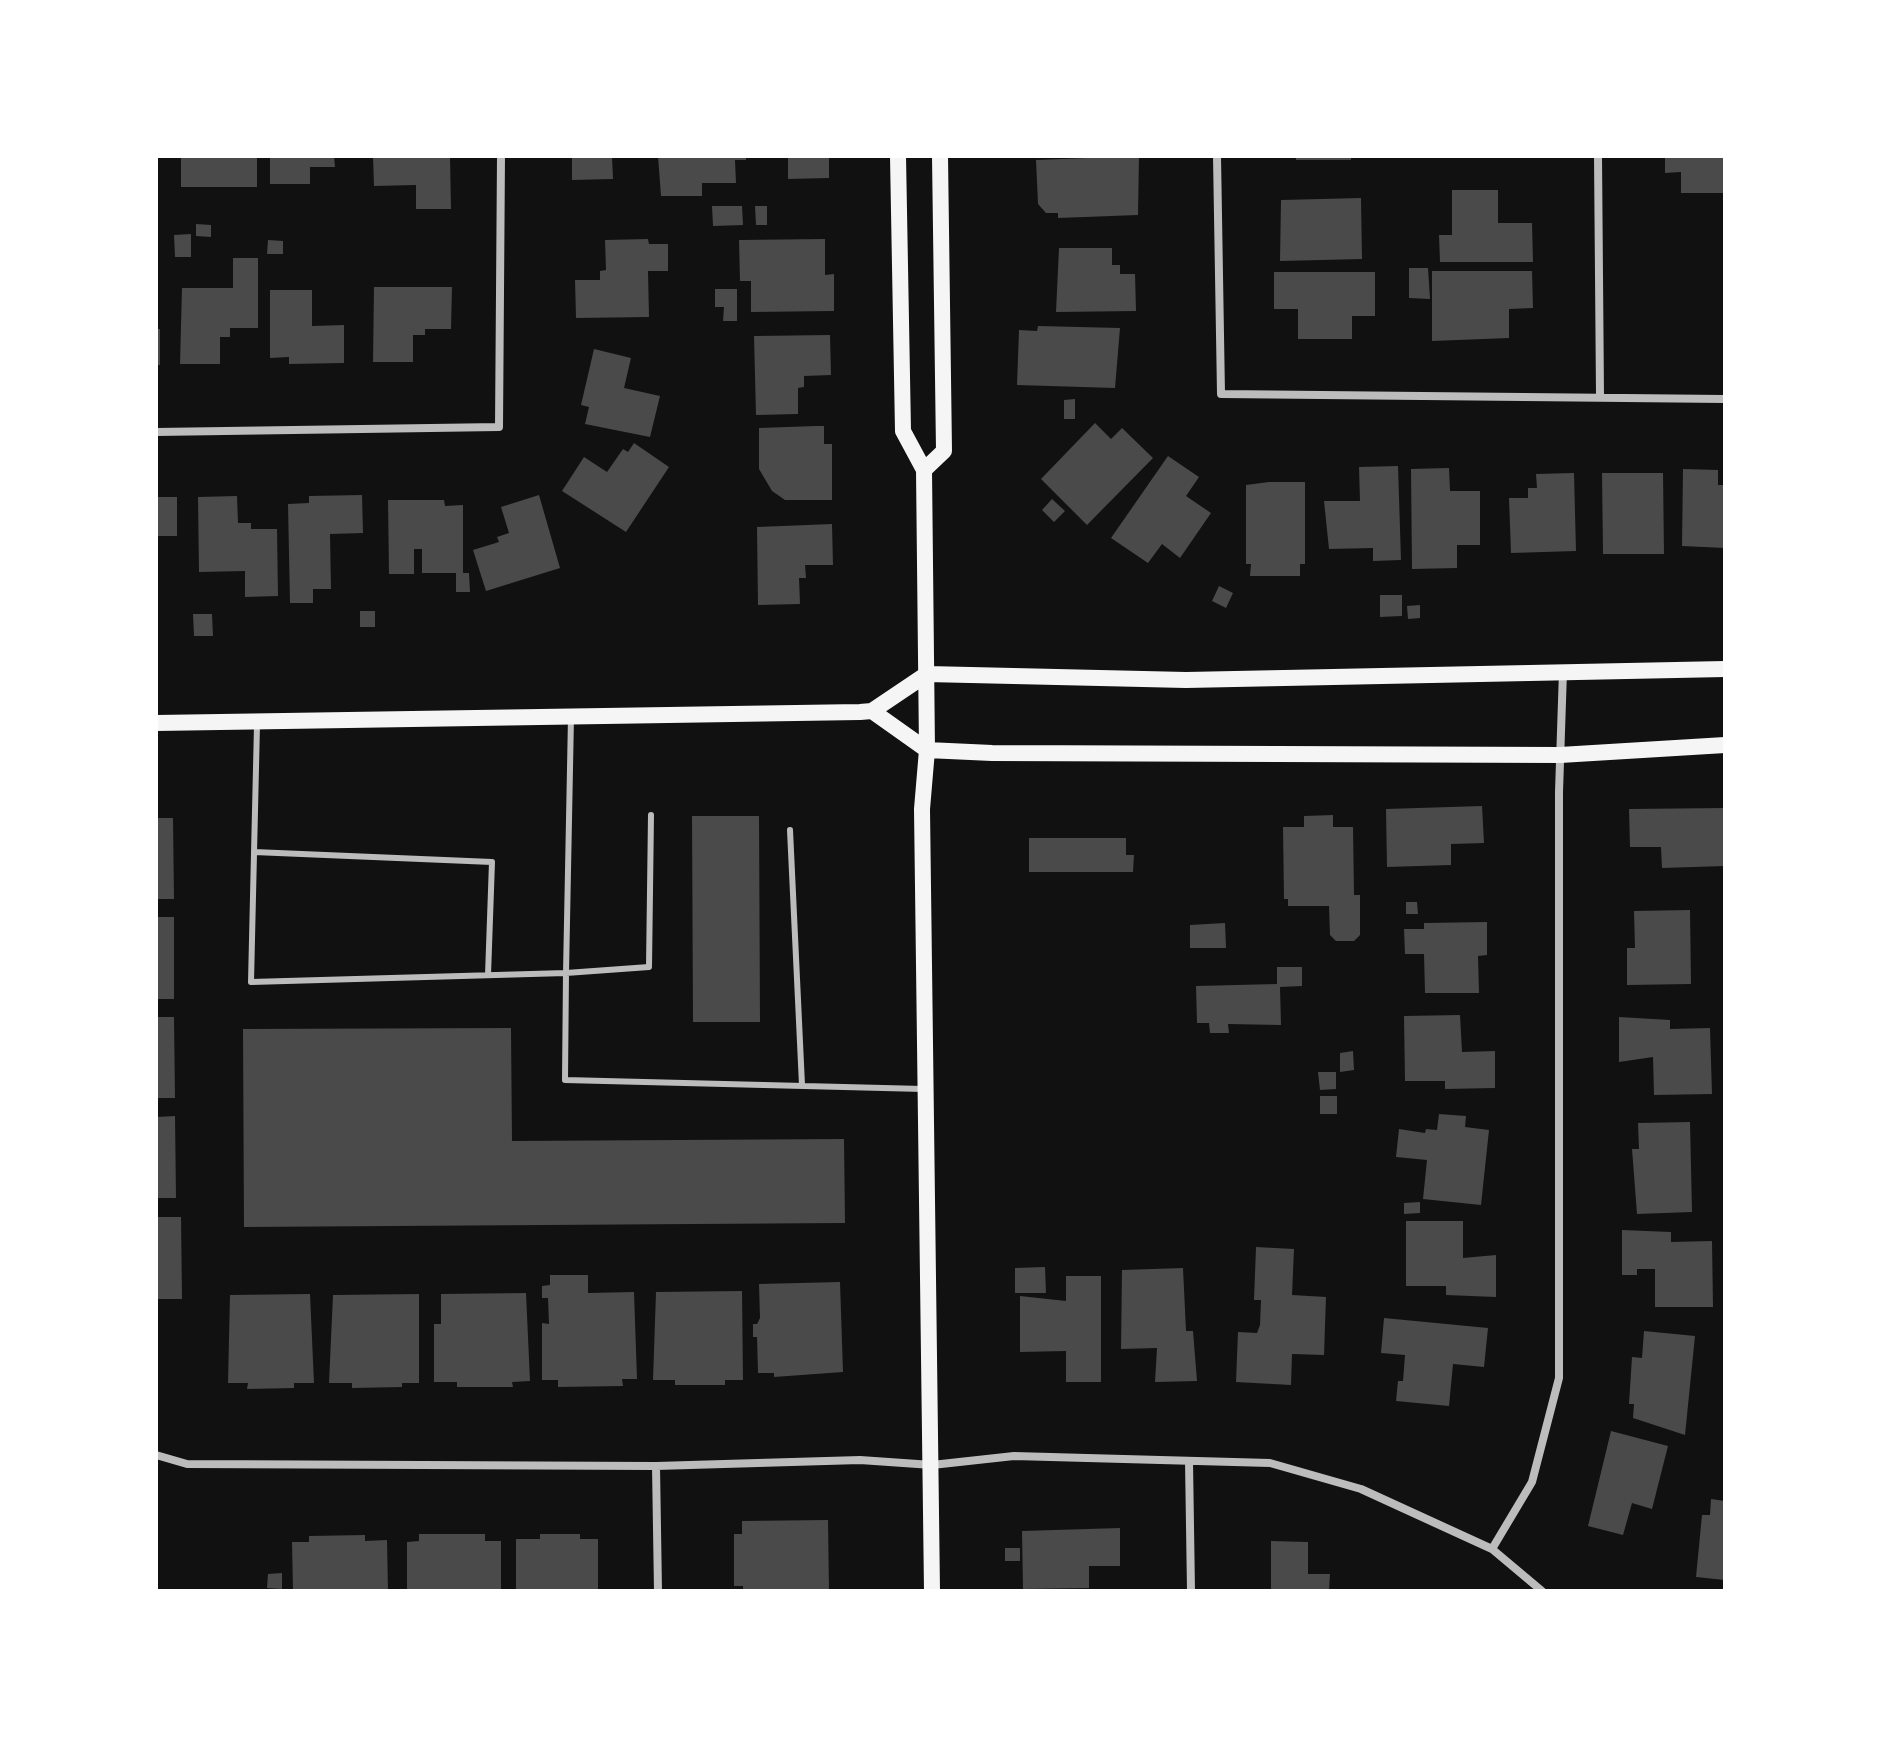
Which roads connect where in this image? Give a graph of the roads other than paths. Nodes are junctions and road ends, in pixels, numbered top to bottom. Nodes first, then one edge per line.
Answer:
1 (501, 156) edge
2 (898, 156) edge
3 (940, 156) edge
4 (1217, 156) edge
5 (1598, 156) edge
6 (1600, 396) junction
7 (1725, 399) edge
8 (156, 432) edge
9 (924, 470) junction
10 (1725, 669) edge
11 (1563, 670) junction
12 (927, 674) junction
13 (872, 711) junction
14 (571, 717) junction
15 (257, 721) junction
16 (156, 723) edge
17 (1725, 745) edge
18 (927, 750) junction
19 (1560, 755) junction
20 (651, 815) dead end
21 (790, 830) dead end
22 (254, 852) junction
23 (566, 973) junction
24 (488, 975) junction
25 (802, 1085) junction
26 (926, 1089) junction
27 (156, 1455) edge
28 (1189, 1461) junction
29 (932, 1465) junction
30 (656, 1466) junction
31 (1492, 1549) junction
32 (658, 1591) edge
33 (932, 1591) edge
34 (1191, 1591) edge
35 (1542, 1591) edge

1 - 8 street
2 - 9 main road
3 - 9 main road
4 - 6 street
5 - 6 street
6 - 7 street
9 - 12 main road
10 - 11 main road
11 - 12 main road
11 - 19 street
12 - 13 main road
12 - 18 main road
13 - 14 main road
13 - 18 main road
14 - 15 main road
14 - 23 lane
15 - 16 main road
15 - 22 lane
17 - 19 main road
18 - 19 main road
18 - 26 main road
19 - 31 street
20 - 23 lane
21 - 25 lane
22 - 24 lane
22 - 24 lane
23 - 24 lane
23 - 25 lane
25 - 26 lane
26 - 29 main road
27 - 30 street
28 - 29 street
28 - 31 street
28 - 34 street
29 - 30 street
29 - 33 main road
30 - 32 street
31 - 35 street

